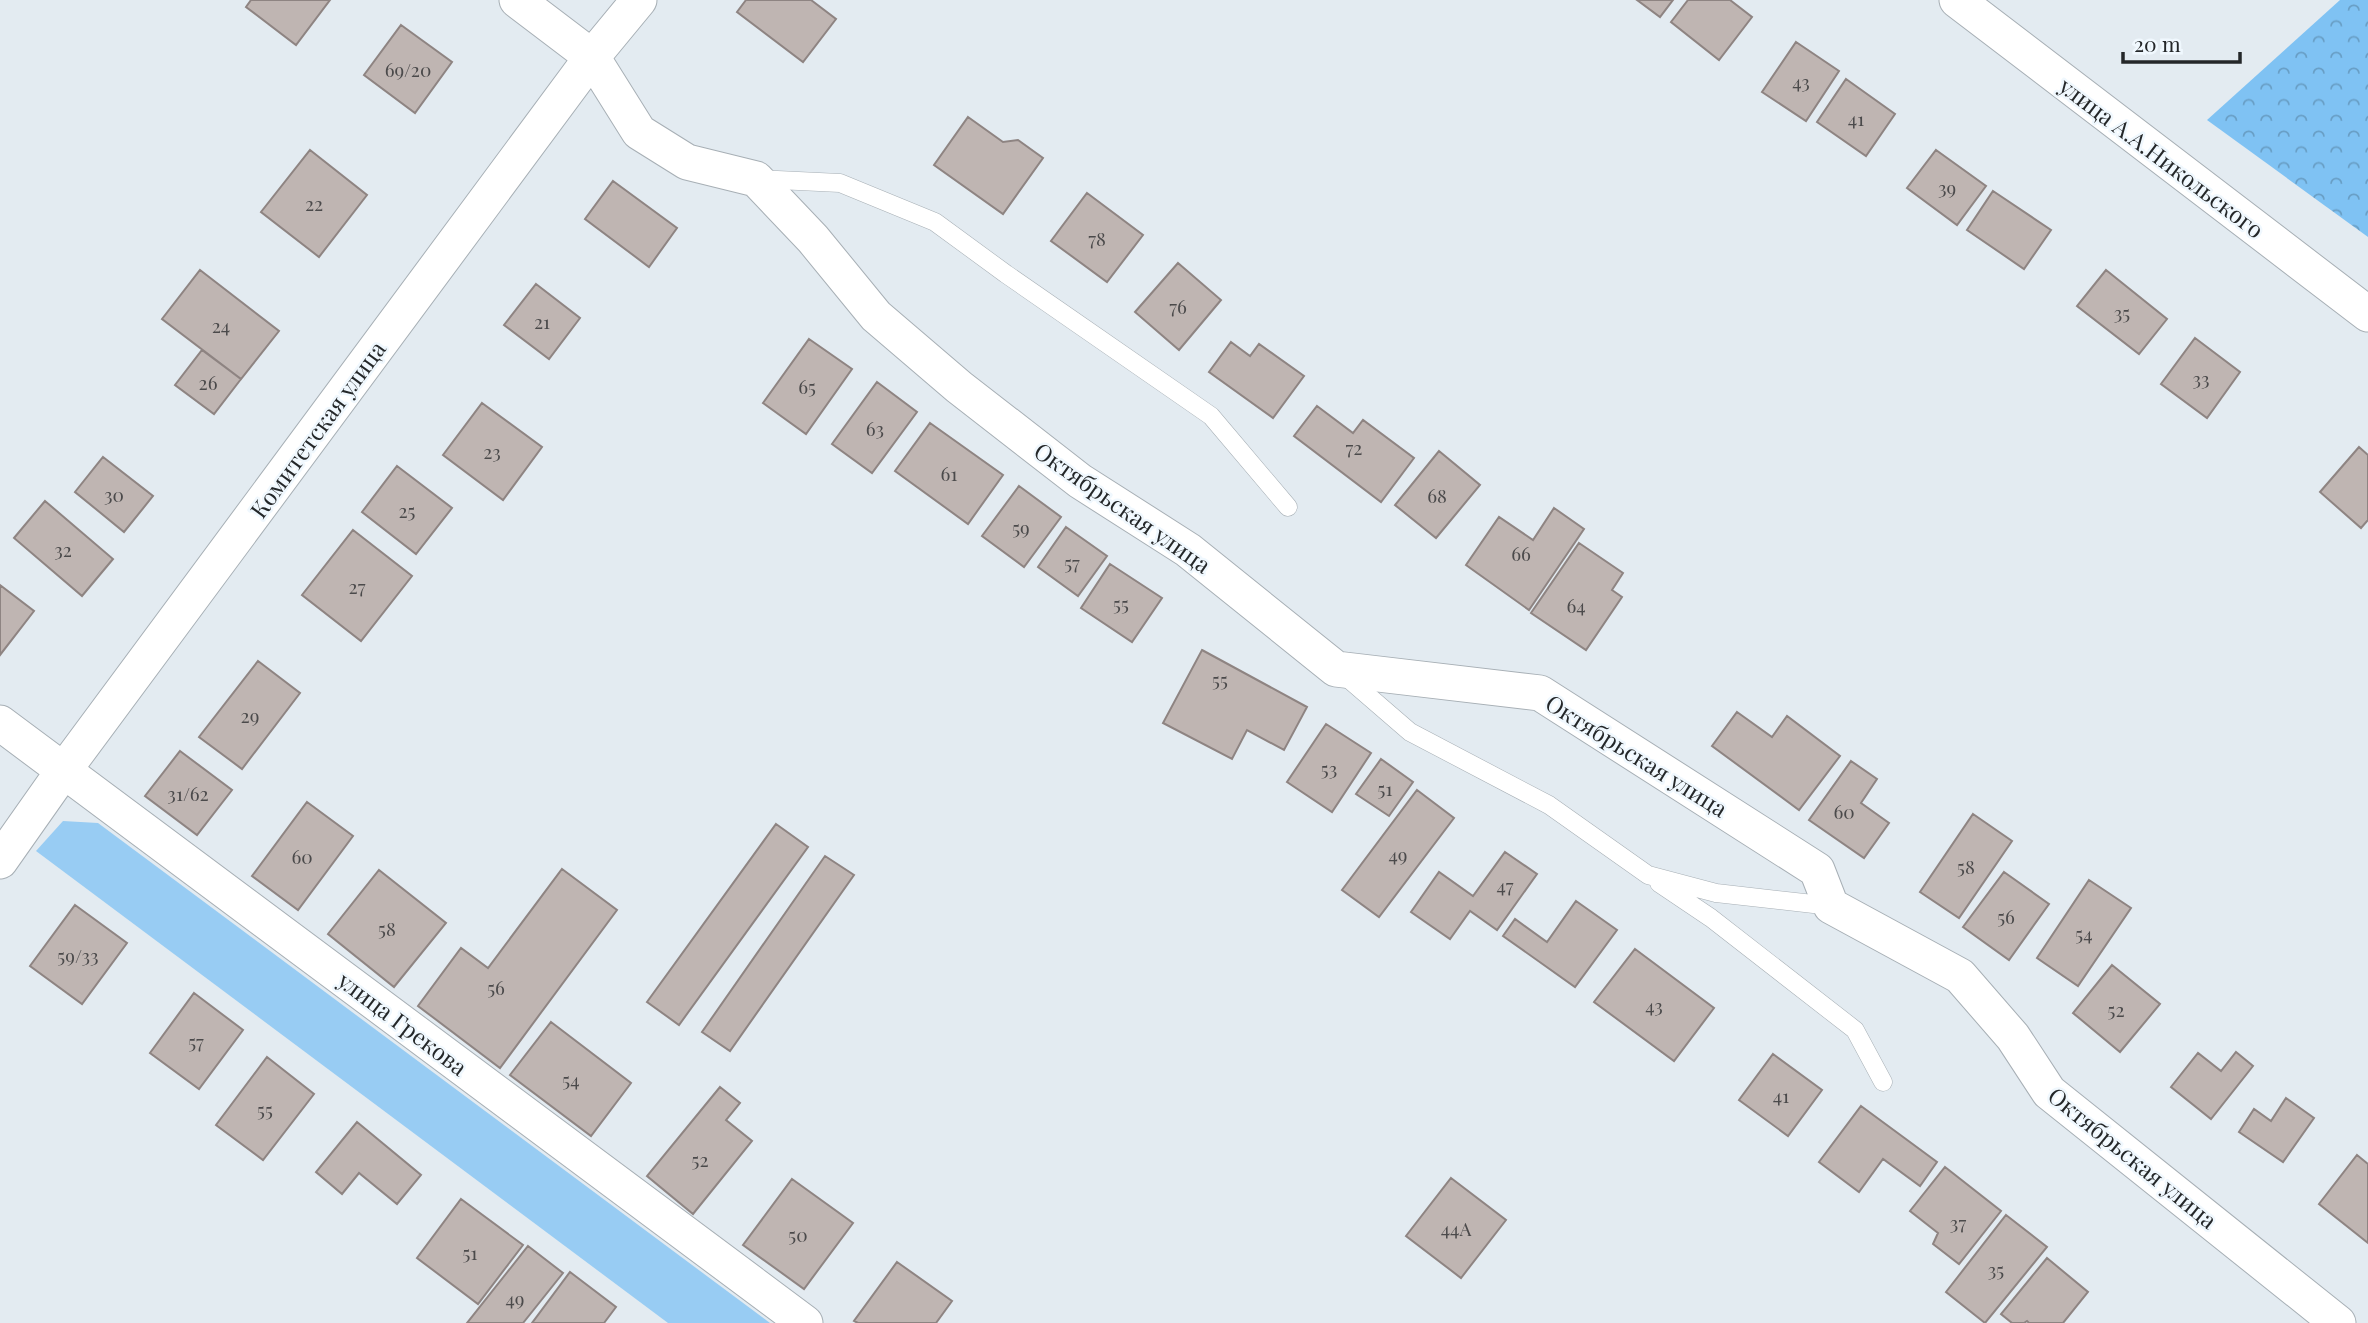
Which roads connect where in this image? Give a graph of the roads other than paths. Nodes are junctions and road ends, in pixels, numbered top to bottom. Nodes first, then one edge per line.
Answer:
1 (517, 0) edge
2 (639, 0) edge
3 (1957, 0) edge
4 (592, 57) junction
5 (755, 179) junction
6 (2368, 314) edge
7 (1288, 507) dead end
8 (1336, 668) junction
9 (0, 723) edge
10 (64, 770) junction
11 (0, 861) edge
12 (1648, 875) junction
13 (1831, 906) junction
14 (1883, 1082) dead end
15 (804, 1323) edge
16 (2338, 1323) edge

1 - 4 street
2 - 4 street, Комитетская улица
3 - 6 street, улица А.А.Никольского
4 - 5 street
4 - 10 street, Комитетская улица
5 - 7 lane
5 - 8 street, Октябрьская улица
8 - 12 lane
8 - 13 street, Октябрьская улица
9 - 10 street, улица Грекова
10 - 11 street, Комитетская улица
10 - 15 street, улица Грекова
12 - 13 lane
12 - 14 lane
13 - 16 street, Октябрьская улица

